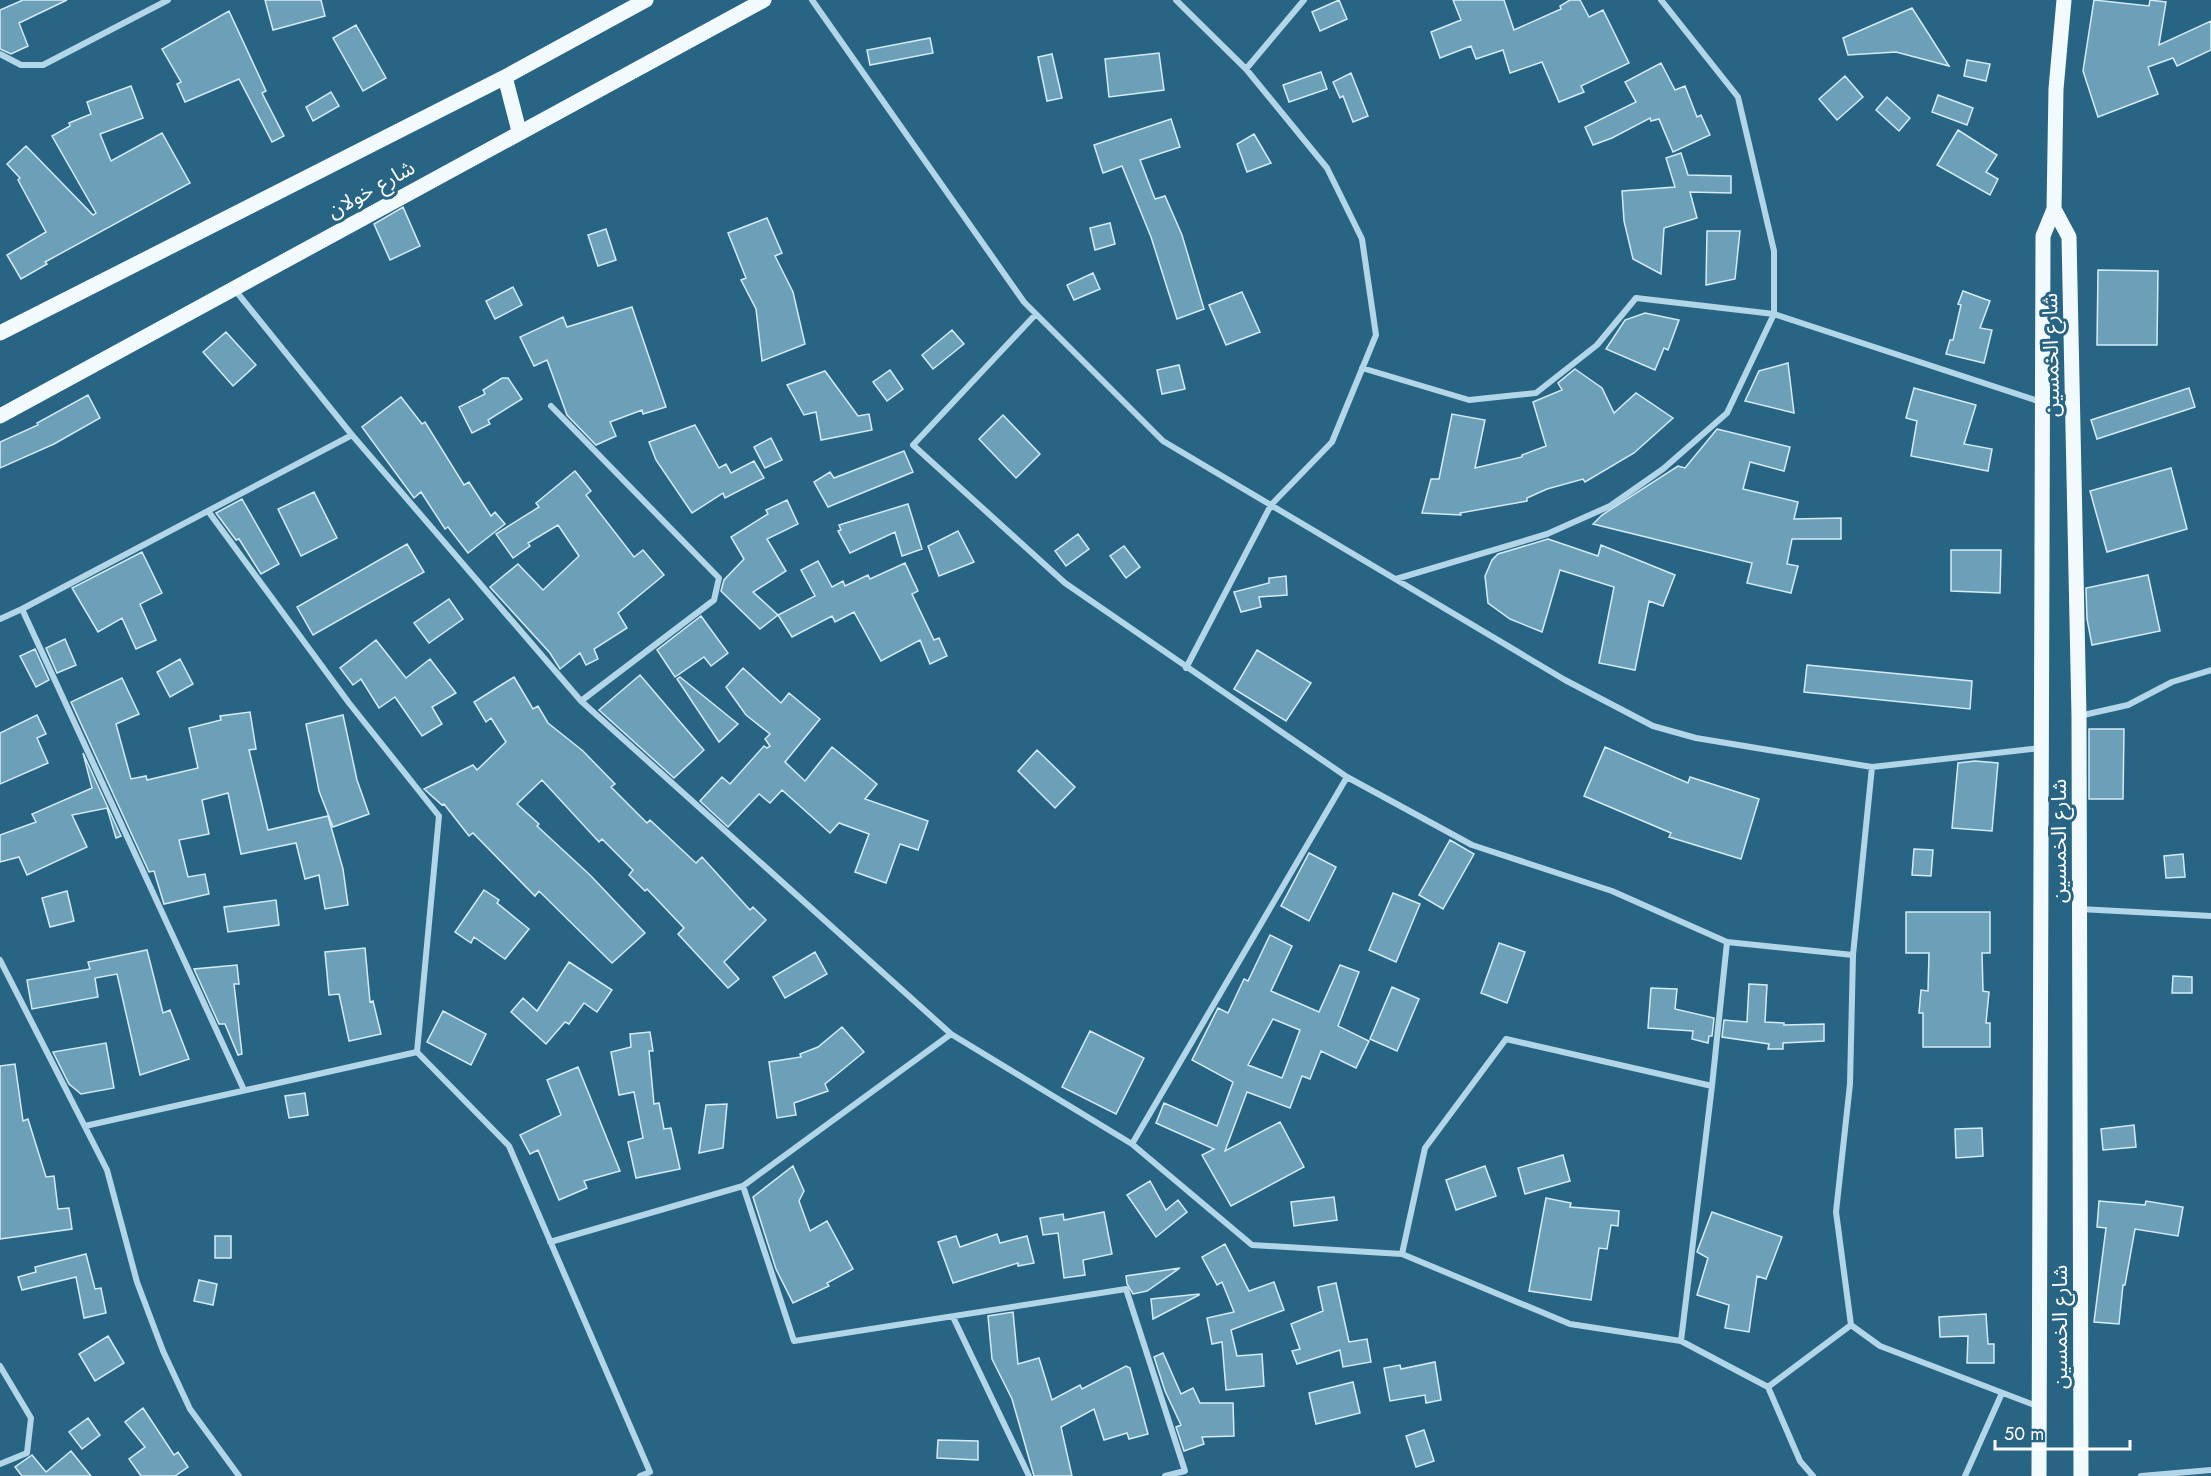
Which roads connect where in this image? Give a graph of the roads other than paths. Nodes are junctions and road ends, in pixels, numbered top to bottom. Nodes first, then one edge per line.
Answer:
1 (168, 0) edge
2 (646, 0) edge
3 (764, 0) edge
4 (812, 0) edge
5 (1176, 0) edge
6 (1304, 0) edge
7 (1661, 0) edge
8 (2064, 0) edge
9 (0, 54) edge
10 (1246, 69) junction
11 (505, 77) junction
12 (519, 131) junction
13 (2054, 209) junction
14 (235, 290) junction
15 (1035, 314) junction
16 (1774, 314) junction
17 (0, 333) edge
18 (1362, 368) junction
19 (2043, 403) junction
20 (551, 406) dead end
21 (0, 416) edge
22 (352, 435) junction
23 (1271, 505) junction
24 (208, 511) junction
25 (1396, 579) junction
26 (22, 609) junction
27 (0, 619) edge
28 (1186, 668) junction
29 (2211, 670) edge
30 (581, 701) junction
31 (2079, 717) junction
32 (2041, 748) junction
33 (1872, 767) junction
34 (1347, 777) junction
35 (2080, 909) junction
36 (2211, 916) edge
37 (1727, 942) junction
38 (1853, 956) junction
39 (0, 960) edge
40 (951, 1034) junction
41 (417, 1052) junction
42 (1712, 1086) junction
43 (244, 1090) junction
44 (85, 1126) junction
45 (1132, 1144) junction
46 (743, 1186) junction
47 (550, 1242) junction
48 (1402, 1254) junction
49 (952, 1317) junction
50 (1851, 1325) junction
51 (1681, 1341) junction
52 (0, 1366) edge
53 (1768, 1387) junction
54 (2002, 1393) junction
55 (2039, 1407) junction
56 (0, 1464) edge
57 (2211, 1470) edge
58 (239, 1476) edge
59 (640, 1476) edge
60 (1029, 1476) edge
61 (1165, 1476) edge
62 (1813, 1476) edge
63 (1965, 1476) edge
64 (2039, 1476) edge
65 (2081, 1476) edge
66 (2141, 1476) edge

1 - 9 street
2 - 11 main road, شارع خولان
3 - 12 main road, شارع خولان
4 - 15 street
5 - 10 street
6 - 10 street
7 - 16 street
8 - 13 main road, شارع الخمسين
10 - 18 street
11 - 12 main road
11 - 17 main road, شارع خولان
12 - 14 main road, شارع خولان
13 - 19 main road, شارع الخمسين
13 - 31 main road, شارع الخمسين
14 - 21 main road, شارع خولان
14 - 22 street
15 - 23 street
15 - 28 street
16 - 18 street
16 - 19 street
16 - 25 street
18 - 23 street
19 - 32 main road, شارع الخمسين
20 - 30 street
22 - 24 street
22 - 30 street
23 - 25 street
23 - 28 street
24 - 26 street
24 - 41 street
25 - 33 street
26 - 27 street
26 - 43 street
28 - 34 street
29 - 31 street
30 - 40 street
31 - 35 main road, شارع الخمسين
32 - 33 street
32 - 55 main road, شارع الخمسين
33 - 38 street
34 - 37 street
34 - 45 street
35 - 36 street
35 - 65 main road, شارع الخمسين
37 - 38 street
37 - 42 street
38 - 50 street
39 - 44 street
40 - 45 street
40 - 46 street
41 - 43 street
41 - 47 street
42 - 48 street
42 - 51 street
43 - 44 street
44 - 58 street
45 - 48 street
46 - 47 street
46 - 49 street
47 - 59 street
48 - 51 street
49 - 60 street
49 - 61 street
50 - 53 street
50 - 54 street
51 - 53 street
52 - 56 street
53 - 62 street
54 - 55 street
54 - 63 street
55 - 64 main road, شارع الخمسين
57 - 66 street

